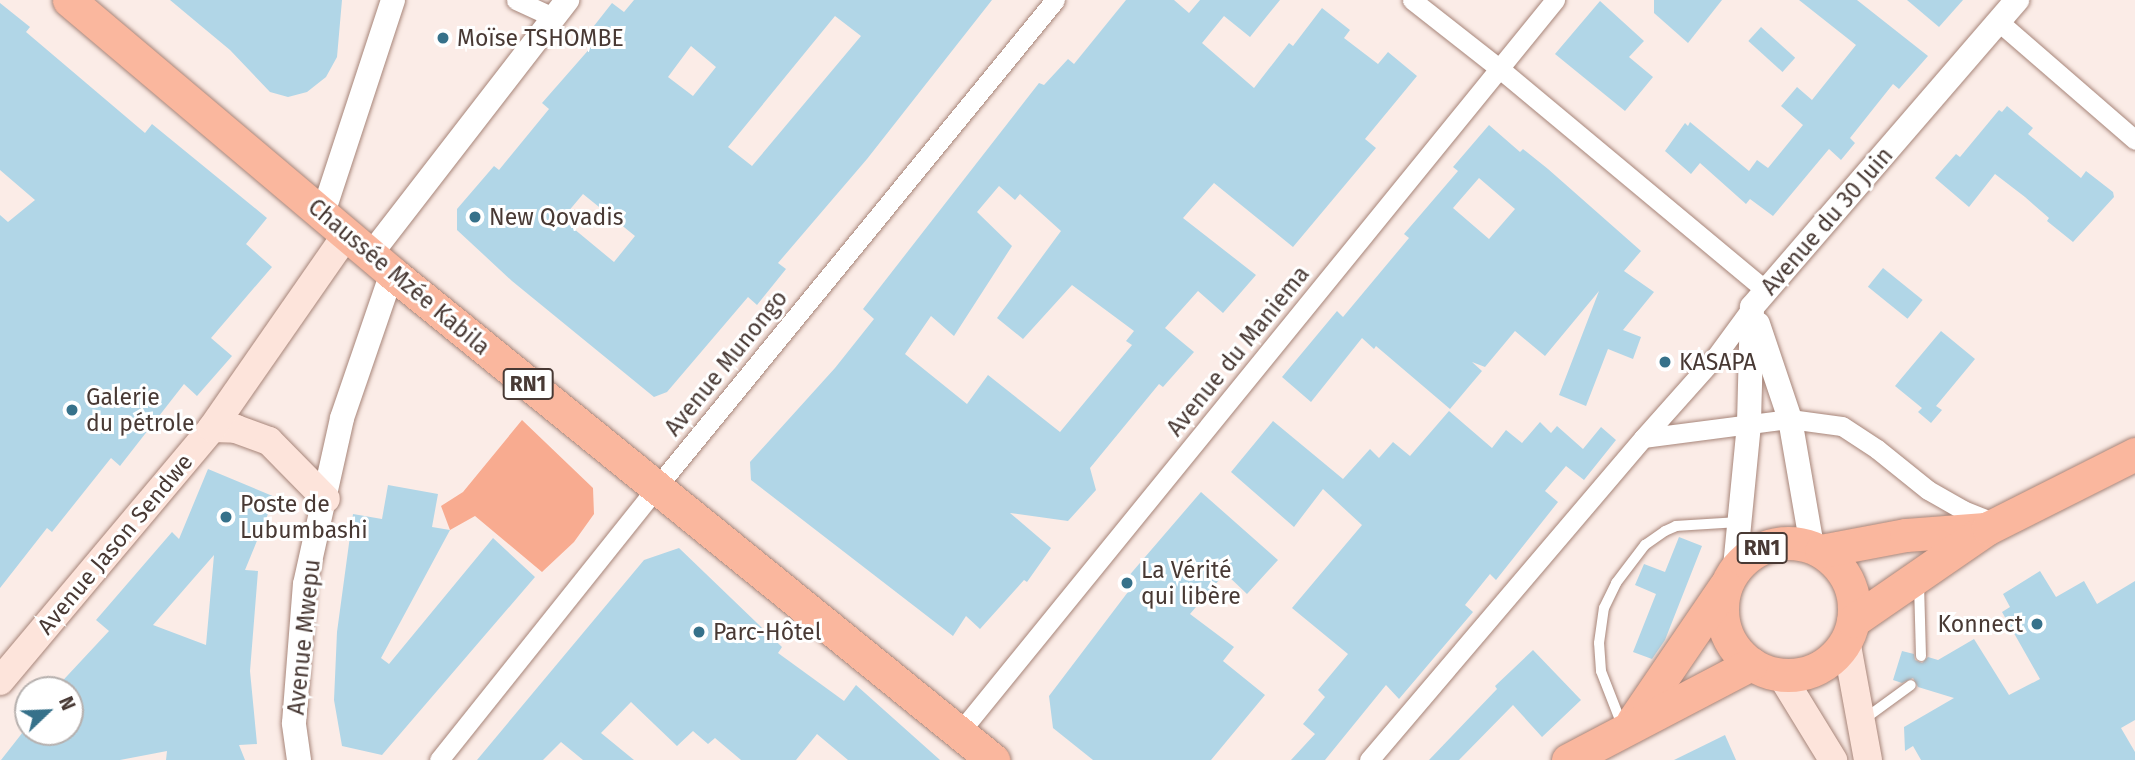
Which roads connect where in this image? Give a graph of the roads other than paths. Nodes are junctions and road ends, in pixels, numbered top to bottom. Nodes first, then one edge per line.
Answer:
1 (69, 0) edge
2 (393, 0) edge
3 (516, 0) edge
4 (1055, 0) edge
5 (1412, 0) edge
6 (1555, 0) edge
7 (2017, 0) edge
8 (560, 8) edge
9 (1999, 22) junction
10 (1500, 69) junction
11 (2135, 140) edge
12 (358, 243) junction
13 (1759, 299) junction
14 (1790, 419) junction
15 (1749, 423) junction
16 (212, 428) junction
17 (1643, 438) junction
18 (2130, 453) edge
19 (656, 488) junction
20 (326, 499) junction
21 (1738, 522) junction
22 (1992, 526) junction
23 (1816, 549) junction
24 (1731, 575) junction
25 (1919, 577) junction
26 (1849, 631) junction
27 (1921, 656) dead end
28 (1766, 669) junction
29 (0, 681) edge
30 (1911, 685) dead end
31 (1860, 722) junction
32 (1627, 727) junction
33 (959, 733) junction
34 (299, 760) edge
35 (439, 760) edge
36 (993, 760) edge
37 (1369, 760) edge
38 (1568, 760) edge
39 (1833, 760) edge
40 (1868, 760) edge

1 - 12 highway, Chaussée Mzée Kabila / RN1
2 - 12 street, Avenue Mwepu
3 - 8 street
4 - 19 street, Avenue Munongo
5 - 10 street
6 - 10 street, Avenue du Maniema
7 - 9 street, Avenue du 30 Juin
8 - 12 street, Avenue Jason Sendwe
9 - 11 street
9 - 13 street, Avenue du 30 Juin
10 - 13 street
10 - 33 street, Avenue du Maniema
12 - 16 main road, Avenue Jason Sendwe
12 - 19 highway, Chaussée Mzée Kabila / RN1
12 - 20 street, Avenue Mwepu
13 - 14 street
13 - 15 street, Avenue du 30 Juin
13 - 17 street
14 - 15 street
14 - 22 street
14 - 23 street
15 - 17 street
15 - 21 street, Avenue du 30 Juin
16 - 20 main road
16 - 29 main road, Avenue Jason Sendwe
17 - 37 street
18 - 22 highway, RN1
19 - 33 highway, Chaussée Mzée Kabila / RN1
19 - 35 street, Avenue Munongo
20 - 34 street, Avenue Mwepu
21 - 24 street, Avenue du 30 Juin
21 - 32 lane
22 - 23 highway, RN1
22 - 25 highway, RN1
23 - 24 highway, RN1
23 - 26 highway, RN1
24 - 28 highway, RN1
24 - 32 highway, RN1
25 - 26 highway, RN1
25 - 27 lane
26 - 28 highway, RN1
26 - 31 main road
28 - 32 highway, RN1
28 - 39 main road
30 - 31 lane
31 - 40 main road
32 - 38 highway, RN1
33 - 36 highway, Chaussée Mzée Kabila / RN1

